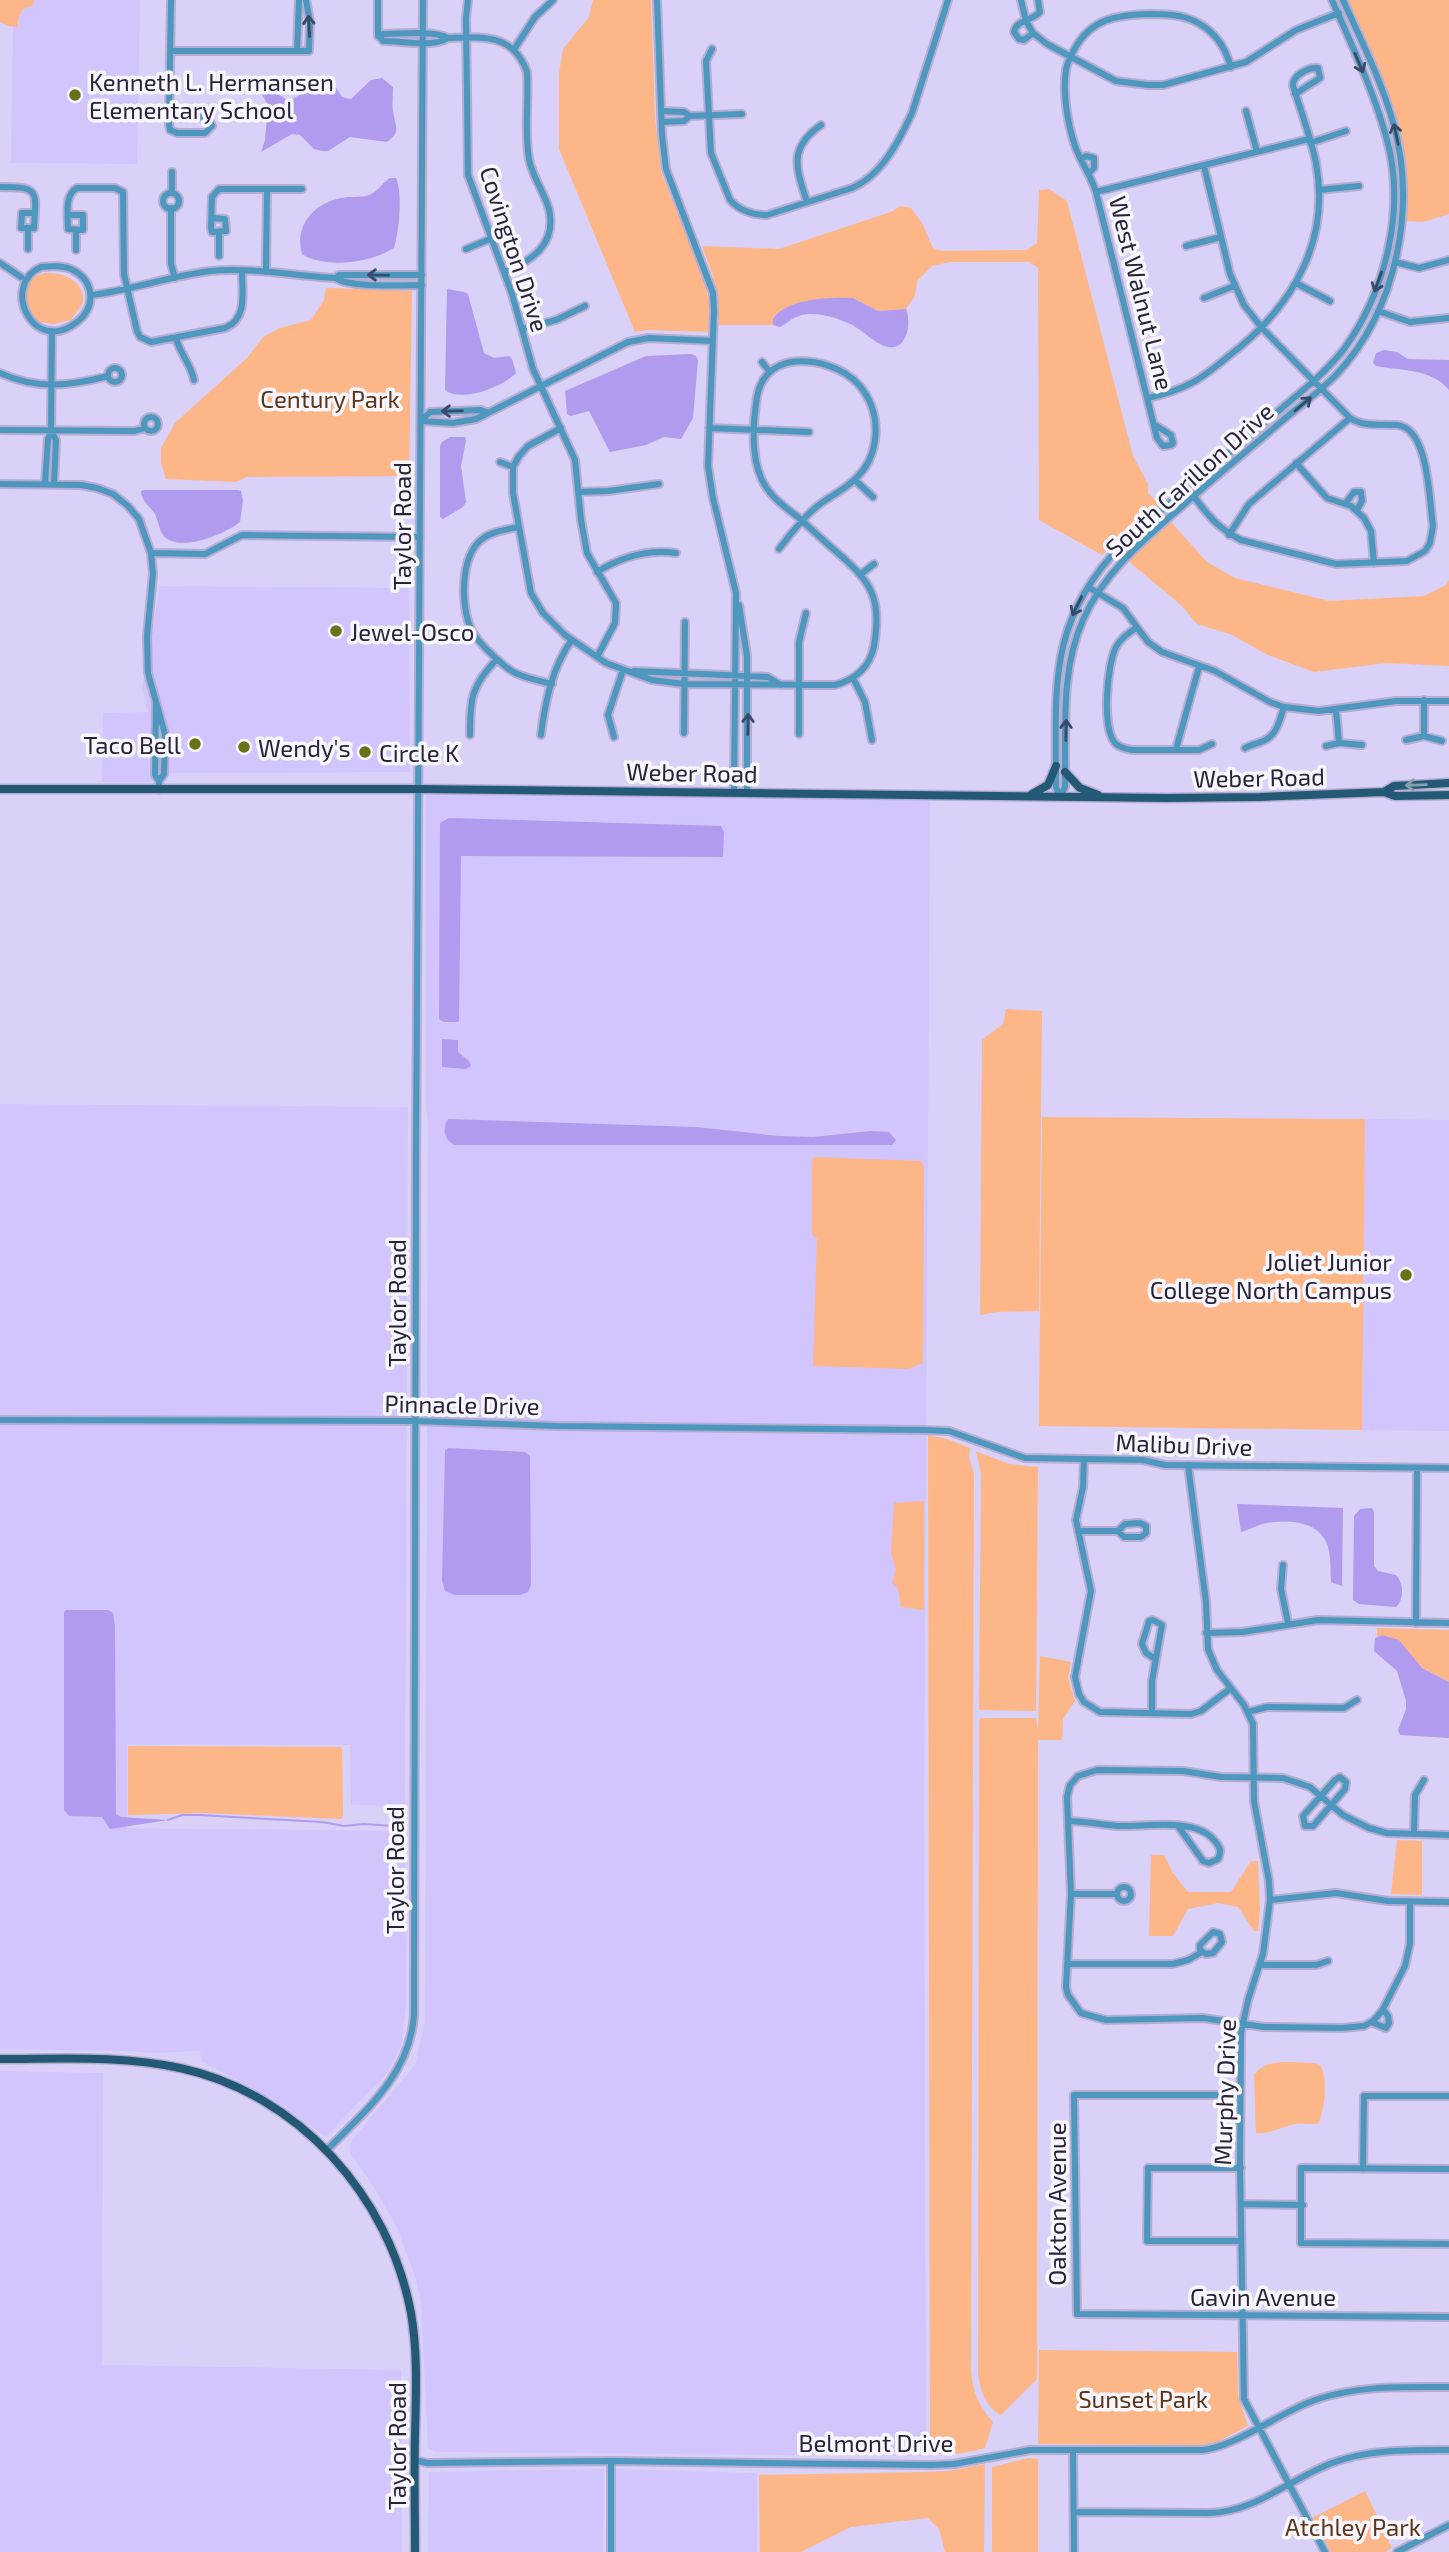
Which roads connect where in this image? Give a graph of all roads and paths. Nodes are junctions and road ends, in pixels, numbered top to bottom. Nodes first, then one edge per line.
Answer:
1 (171, 0) edge
2 (299, 0) edge
3 (306, 0) edge
4 (379, 0) edge
5 (423, 0) edge
6 (468, 0) edge
7 (553, 0) edge
8 (657, 0) edge
9 (948, 0) edge
10 (1021, 0) edge
11 (1038, 0) edge
12 (1332, 0) edge
13 (1343, 0) edge
14 (1348, 10) junction
15 (1338, 14) junction
16 (1026, 21) junction
17 (1032, 33) junction
18 (423, 38) junction
19 (467, 38) junction
20 (515, 48) junction
21 (712, 49) dead end
22 (171, 51) junction
23 (297, 51) junction
24 (1070, 57) junction
25 (1231, 67) junction
26 (1295, 94) junction
27 (662, 111) junction
28 (1246, 111) dead end
29 (742, 114) dead end
30 (708, 115) junction
31 (170, 116) junction
32 (690, 116) junction
33 (662, 122) junction
34 (821, 125) dead end
35 (1346, 131) dead end
36 (1310, 141) junction
37 (1257, 152) junction
38 (1081, 159) junction
39 (1203, 166) junction
40 (172, 172) dead end
41 (1090, 172) junction
42 (1359, 186) dead end
43 (0, 187) edge
44 (267, 189) junction
45 (302, 189) dead end
46 (1319, 190) junction
47 (1096, 192) junction
48 (807, 202) junction
49 (35, 213) junction
50 (68, 215) junction
51 (212, 218) junction
52 (28, 228) junction
53 (76, 230) junction
54 (219, 233) junction
55 (1221, 237) junction
56 (490, 239) junction
57 (1186, 246) dead end
58 (28, 249) dead end
59 (466, 249) dead end
60 (76, 250) dead end
61 (219, 256) dead end
62 (1449, 260) edge
63 (1395, 262) junction
64 (0, 263) edge
65 (242, 271) junction
66 (266, 272) junction
67 (504, 272) junction
68 (422, 275) junction
69 (21, 277) junction
70 (175, 278) junction
71 (336, 278) junction
72 (1297, 283) junction
73 (422, 285) junction
74 (1234, 286) junction
75 (127, 290) junction
76 (14, 293) dead end
77 (92, 295) junction
78 (1204, 298) dead end
79 (1330, 301) dead end
80 (585, 306) dead end
81 (1378, 311) junction
82 (19, 316) dead end
83 (1449, 318) edge
84 (1262, 328) junction
85 (522, 329) junction
86 (52, 331) junction
87 (176, 338) junction
88 (713, 341) junction
89 (762, 362) dead end
90 (769, 371) junction
91 (0, 373) edge
92 (108, 376) dead end
93 (194, 380) dead end
94 (1315, 380) junction
95 (51, 386) junction
96 (541, 386) junction
97 (1322, 387) junction
98 (1148, 398) junction
99 (486, 412) junction
100 (1350, 418) junction
101 (421, 421) junction
102 (1155, 425) dead end
103 (145, 428) dead end
104 (561, 428) junction
105 (709, 428) junction
106 (0, 430) edge
107 (51, 430) junction
108 (755, 430) junction
109 (809, 432) dead end
110 (500, 462) dead end
111 (1296, 464) junction
112 (513, 467) junction
113 (855, 480) junction
114 (0, 484) edge
115 (45, 484) junction
116 (54, 484) junction
117 (659, 484) dead end
118 (1187, 488) junction
119 (579, 492) junction
120 (1194, 496) junction
121 (873, 497) dead end
122 (1345, 504) junction
123 (1357, 510) junction
124 (802, 521) junction
125 (518, 527) junction
126 (1229, 535) junction
127 (420, 537) junction
128 (779, 549) dead end
129 (151, 553) junction
130 (676, 553) dead end
131 (1374, 563) junction
132 (874, 564) dead end
133 (597, 572) junction
134 (862, 574) junction
135 (1088, 587) junction
136 (736, 593) junction
137 (1099, 593) junction
138 (806, 613) dead end
139 (685, 622) dead end
140 (1136, 628) junction
141 (571, 641) junction
142 (597, 657) junction
143 (497, 659) junction
144 (1199, 667) junction
145 (624, 671) junction
146 (684, 675) junction
147 (736, 676) junction
148 (747, 677) junction
149 (853, 678) junction
150 (552, 684) junction
151 (684, 684) junction
152 (736, 685) junction
153 (748, 685) junction
154 (799, 685) junction
155 (783, 686) junction
156 (1424, 700) junction
157 (1449, 701) edge
158 (1284, 707) junction
159 (1336, 710) junction
160 (684, 733) dead end
161 (799, 734) dead end
162 (470, 735) dead end
163 (541, 735) dead end
164 (1424, 736) junction
165 (614, 737) dead end
166 (872, 740) dead end
167 (1406, 740) dead end
168 (1441, 741) dead end
169 (1339, 743) junction
170 (1212, 744) dead end
171 (1362, 745) dead end
172 (1326, 746) dead end
173 (1245, 748) dead end
174 (1176, 749) junction
175 (1056, 766) junction
176 (1065, 772) junction
177 (1449, 783) edge
178 (159, 785) junction
179 (0, 789) edge
180 (419, 789) junction
181 (734, 792) junction
182 (747, 792) junction
183 (1384, 792) junction
184 (1449, 795) edge
185 (1026, 797) junction
186 (1060, 797) junction
187 (1104, 797) junction
188 (0, 1420) edge
189 (415, 1421) junction
190 (923, 1430) joint
191 (1084, 1460) junction
192 (1188, 1465) junction
193 (1417, 1468) junction
194 (1449, 1468) edge
195 (1078, 1531) junction
196 (1118, 1531) dead end
197 (1283, 1565) dead end
198 (1288, 1623) junction
199 (1416, 1623) junction
200 (1449, 1623) edge
201 (1206, 1633) junction
202 (1155, 1659) junction
203 (1231, 1688) junction
204 (1357, 1700) dead end
205 (1248, 1712) junction
206 (1152, 1713) junction
207 (1254, 1777) junction
208 (1424, 1780) dead end
209 (1321, 1795) junction
210 (1331, 1805) junction
211 (1068, 1821) junction
212 (1178, 1826) junction
213 (1414, 1833) junction
214 (1449, 1835) edge
215 (1071, 1894) junction
216 (1117, 1894) dead end
217 (1270, 1899) junction
218 (1410, 1902) junction
219 (1449, 1902) edge
220 (1202, 1952) dead end
221 (1328, 1961) dead end
222 (1068, 1964) junction
223 (1260, 1965) junction
224 (1383, 2008) junction
225 (1371, 2022) junction
226 (1242, 2024) junction
227 (0, 2059) edge
228 (1240, 2095) junction
229 (1449, 2096) edge
230 (327, 2150) junction
231 (1241, 2168) junction
232 (1363, 2169) junction
233 (1449, 2169) edge
234 (1241, 2204) junction
235 (1303, 2205) junction
236 (1241, 2241) junction
237 (1449, 2244) edge
238 (1077, 2314) joint
239 (1242, 2315) junction
240 (1449, 2317) edge
241 (1449, 2387) edge
242 (1258, 2427) junction
243 (1073, 2450) junction
244 (1449, 2450) edge
245 (415, 2460) junction
246 (611, 2461) junction
247 (1289, 2484) junction
248 (1074, 2512) junction
249 (1447, 2526) edge
250 (1449, 2537) edge
251 (415, 2552) edge
252 (611, 2552) edge
253 (1074, 2552) edge
254 (1325, 2552) edge
255 (1397, 2552) edge

1 - 22 street
2 - 23 street
23 -> 3 street
4 - 18 street
5 - 18 street, Taylor Road
6 - 19 street, Covington Drive
7 - 20 street
8 - 27 street
9 - 48 street
10 - 16 street
11 - 16 street
12 - 15 street, South Carillon Drive
13 - 14 street, South Carillon Drive
14 - 15 street
63 -> 14 street, South Carillon Drive
15 - 25 street
15 -> 94 street, South Carillon Drive
16 - 17 street
16 - 17 street
17 - 24 street
18 - 19 street
18 - 68 street, Taylor Road
19 - 20 street
19 - 56 street, Covington Drive
20 - 67 street
21 - 30 street
22 - 23 street
22 - 31 street
24 - 25 street
24 - 25 street
24 - 38 street, West Walnut Lane
26 - 26 street
26 - 36 street
27 - 32 street
27 - 33 street
28 - 37 street
29 - 30 street
30 - 32 street
30 - 48 street
31 - 31 street
32 - 33 street
33 - 88 street
34 - 48 street
35 - 36 street
36 - 37 street
36 - 46 street
37 - 39 street
38 - 41 street, West Walnut Lane
38 - 41 street, West Walnut Lane
39 - 47 street
39 - 55 street
40 - 70 street
41 - 47 street, West Walnut Lane
42 - 46 street
43 - 49 street
44 - 45 street
44 - 51 street
44 - 66 street
46 - 72 street
47 - 98 street, West Walnut Lane
49 - 52 street
49 - 52 street
50 - 53 street
50 - 53 street
50 - 75 street
51 - 54 street
51 - 54 street
52 - 58 street
53 - 60 street
54 - 61 street
55 - 57 street
55 - 74 street
56 - 59 street
56 - 67 street, Covington Drive
62 - 63 street
63 - 81 street, South Carillon Drive
64 - 69 street
65 - 66 street
65 - 70 street
65 - 87 street
66 - 71 street
67 - 85 street, Covington Drive
68 -> 71 street
68 - 73 street, Taylor Road
69 - 76 street
69 - 77 street
70 - 75 street
71 - 73 street
72 - 79 street
72 - 84 street
73 - 101 street, Taylor Road
74 - 78 street
74 - 84 street
75 - 77 street
75 - 87 street
77 - 86 street
80 - 85 street
81 - 83 street
81 - 97 street, South Carillon Drive
82 - 86 street
84 - 94 street
84 - 98 street
85 - 96 street, Covington Drive
86 - 95 street
87 - 93 street
88 - 96 street
88 - 105 street
89 - 90 street
90 - 108 street
90 - 113 street
91 - 95 street
92 - 95 street
94 - 97 street
94 - 118 street, South Carillon Drive
95 - 107 street
96 - 99 street
96 - 104 street, Covington Drive
97 - 100 street
120 -> 97 street, South Carillon Drive
98 - 102 street, West Walnut Lane
99 - 101 street
99 -> 101 street
100 - 111 street
100 - 131 street
101 - 127 street, Taylor Road
103 - 107 street
104 - 112 street
104 - 119 street, Covington Drive
105 - 108 street
105 - 136 street
106 - 107 street
107 - 115 street
107 - 116 street
108 - 109 street
108 - 124 street
110 - 112 street
111 - 122 street
111 - 126 street
112 - 125 street
113 - 121 street
113 - 124 street
114 - 115 street
115 - 116 street
116 - 129 street
117 - 119 street
118 - 120 street
118 - 135 street, South Carillon Drive
119 - 133 street, Covington Drive
120 - 126 street
120 - 137 street, South Carillon Drive
122 - 123 street
122 - 123 street
123 - 131 street
124 - 128 street
124 - 134 street
125 - 141 street
125 - 143 street
126 - 131 street
127 - 129 street
127 - 180 street, Taylor Road
129 - 178 street
130 - 133 street
132 - 134 street
133 - 142 street, Covington Drive
134 - 149 street
135 - 137 street
135 -> 175 street, South Carillon Drive
136 - 147 street
136 - 148 street
137 - 140 street
176 -> 137 street, South Carillon Drive
138 - 154 street
139 - 146 street
140 - 144 street
140 - 174 street
141 - 142 street
141 - 150 street
142 - 145 street
143 - 150 street
143 - 162 street
144 - 158 street
144 - 174 street
145 - 146 street
145 - 151 street
145 - 165 street
146 - 147 street
146 - 151 street
147 - 148 street
147 - 152 street
148 - 153 street
148 - 155 street
149 - 154 street
149 - 166 street
150 - 163 street
151 - 152 street
151 - 160 street
152 - 153 street
152 - 181 street
153 - 155 street
182 -> 153 street
154 - 155 street
154 - 161 street
156 - 157 street
156 - 159 street
156 - 164 street
158 - 159 street
158 - 173 street
159 - 169 street
164 - 167 street
164 - 168 street
169 - 171 street
169 - 172 street
170 - 174 street
175 - 185 main road
175 - 186 street, South Carillon Drive
176 - 186 street, South Carillon Drive
176 - 187 main road
177 -> 183 main road, Weber Road
178 - 179 main road, Weber Road
178 - 180 main road, Weber Road
180 - 181 main road, Weber Road
180 - 189 street, Taylor Road
181 - 182 main road, Weber Road
182 - 185 main road, Weber Road
183 - 184 main road, Weber Road
183 - 187 main road, Weber Road
185 - 186 main road, Weber Road
186 - 187 main road, Weber Road
188 - 189 street, Pinnacle Drive
189 - 190 street, Pinnacle Drive
189 - 230 street, Taylor Road
190 - 191 street, Malibu Drive
191 - 192 street, Malibu Drive
191 - 195 street
192 - 193 street, Malibu Drive
192 - 201 street, Murphy Drive
193 - 194 street, Malibu Drive
193 - 199 street
195 - 196 street
195 - 206 street
197 - 198 street
198 - 199 street
198 - 201 street
199 - 200 street
201 - 203 street, Murphy Drive
202 - 202 street
202 - 206 street
203 - 205 street, Murphy Drive
203 - 206 street
204 - 205 street
205 - 207 street, Murphy Drive
207 - 209 street
207 - 211 street
207 - 217 street, Murphy Drive
208 - 213 street
209 - 210 street
209 - 210 street
209 - 210 street
210 - 213 street
211 - 212 street
211 - 215 street
212 - 212 street
213 - 214 street
215 - 216 street
215 - 222 street
217 - 218 street
217 - 223 street, Murphy Drive
218 - 219 street
218 - 224 street
220 - 222 street
221 - 223 street
222 - 226 street
223 - 226 street, Murphy Drive
224 - 225 street
224 - 225 street
225 - 226 street
226 - 228 street, Murphy Drive
227 - 230 main road
228 - 231 street, Murphy Drive
228 - 238 street, Oakton Avenue
229 - 232 street
230 - 245 main road, Taylor Road
231 - 234 street, Murphy Drive
231 - 236 street
232 - 233 street
232 - 235 street
234 - 235 street
234 - 236 street, Murphy Drive
235 - 237 street
236 - 239 street, Murphy Drive
238 - 239 street, Gavin Avenue
239 - 240 street, Gavin Avenue
239 - 242 street, Murphy Drive
241 - 242 street, Belmont Drive
242 - 243 street, Belmont Drive
242 - 247 street, Murphy Drive
243 - 246 street, Belmont Drive
243 - 248 street
244 - 247 street
245 - 246 street, Belmont Drive
245 - 251 main road, Taylor Road
246 - 252 street
247 - 248 street
247 - 254 street, Murphy Drive
248 - 253 street
249 - 250 street
249 - 255 street

